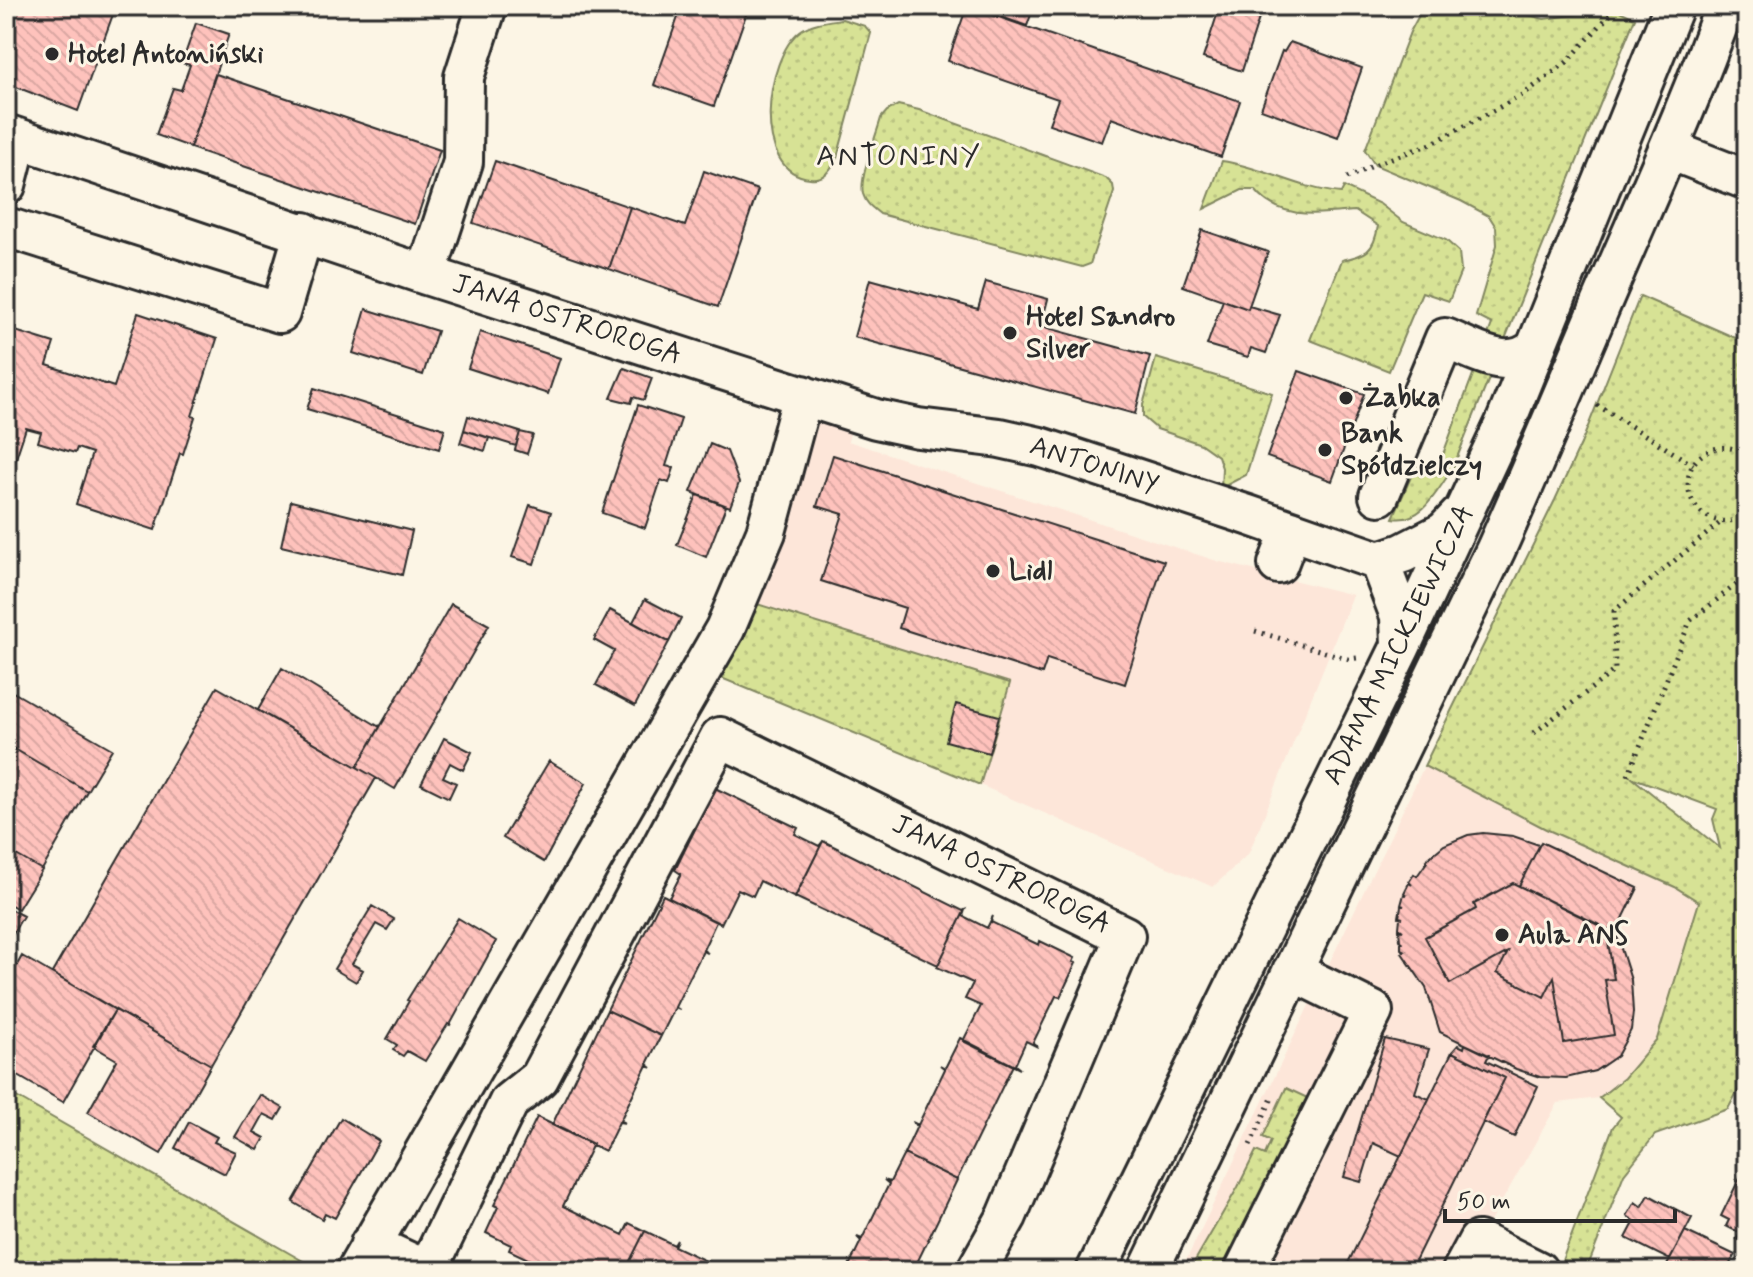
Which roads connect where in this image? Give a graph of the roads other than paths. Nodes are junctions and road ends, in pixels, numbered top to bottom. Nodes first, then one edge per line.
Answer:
1 (487, 6) edge
2 (1674, 6) edge
3 (1725, 6) edge
4 (12, 136) edge
5 (1670, 150) junction
6 (1747, 180) edge
7 (6, 185) edge
8 (6, 227) edge
9 (304, 232) junction
10 (426, 275) junction
11 (1518, 368) junction
12 (803, 395) junction
13 (1379, 496) dead end
14 (1464, 511) junction
15 (1379, 561) junction
16 (1401, 646) junction
17 (677, 712) junction
18 (720, 737) junction
19 (1292, 971) junction
20 (1470, 1256) edge
21 (396, 1265) edge
22 (976, 1271) edge
23 (1096, 1271) edge
24 (1148, 1271) edge
25 (1244, 1271) edge
26 (1538, 1271) edge

1 - 10 street
2 - 11 street, ADAMA MICKIEWICZA
3 - 5 street, ADAMA MICKIEWICZA
4 - 7 street
4 - 9 street, JANA OSTROROGA
5 - 6 street
5 - 19 street, ADAMA MICKIEWICZA
8 - 9 street
9 - 10 street, JANA OSTROROGA
10 - 12 street, JANA OSTROROGA
11 - 13 street
11 - 14 street, ADAMA MICKIEWICZA
12 - 15 street, ANTONINY
12 - 17 street
14 - 15 street
14 - 16 street, ADAMA MICKIEWICZA
15 - 16 street
16 - 23 street, ADAMA MICKIEWICZA
17 - 18 street, JANA OSTROROGA
17 - 21 street
18 - 21 street
18 - 22 street, JANA OSTROROGA
19 - 24 street, ADAMA MICKIEWICZA
19 - 25 street
20 - 26 street

